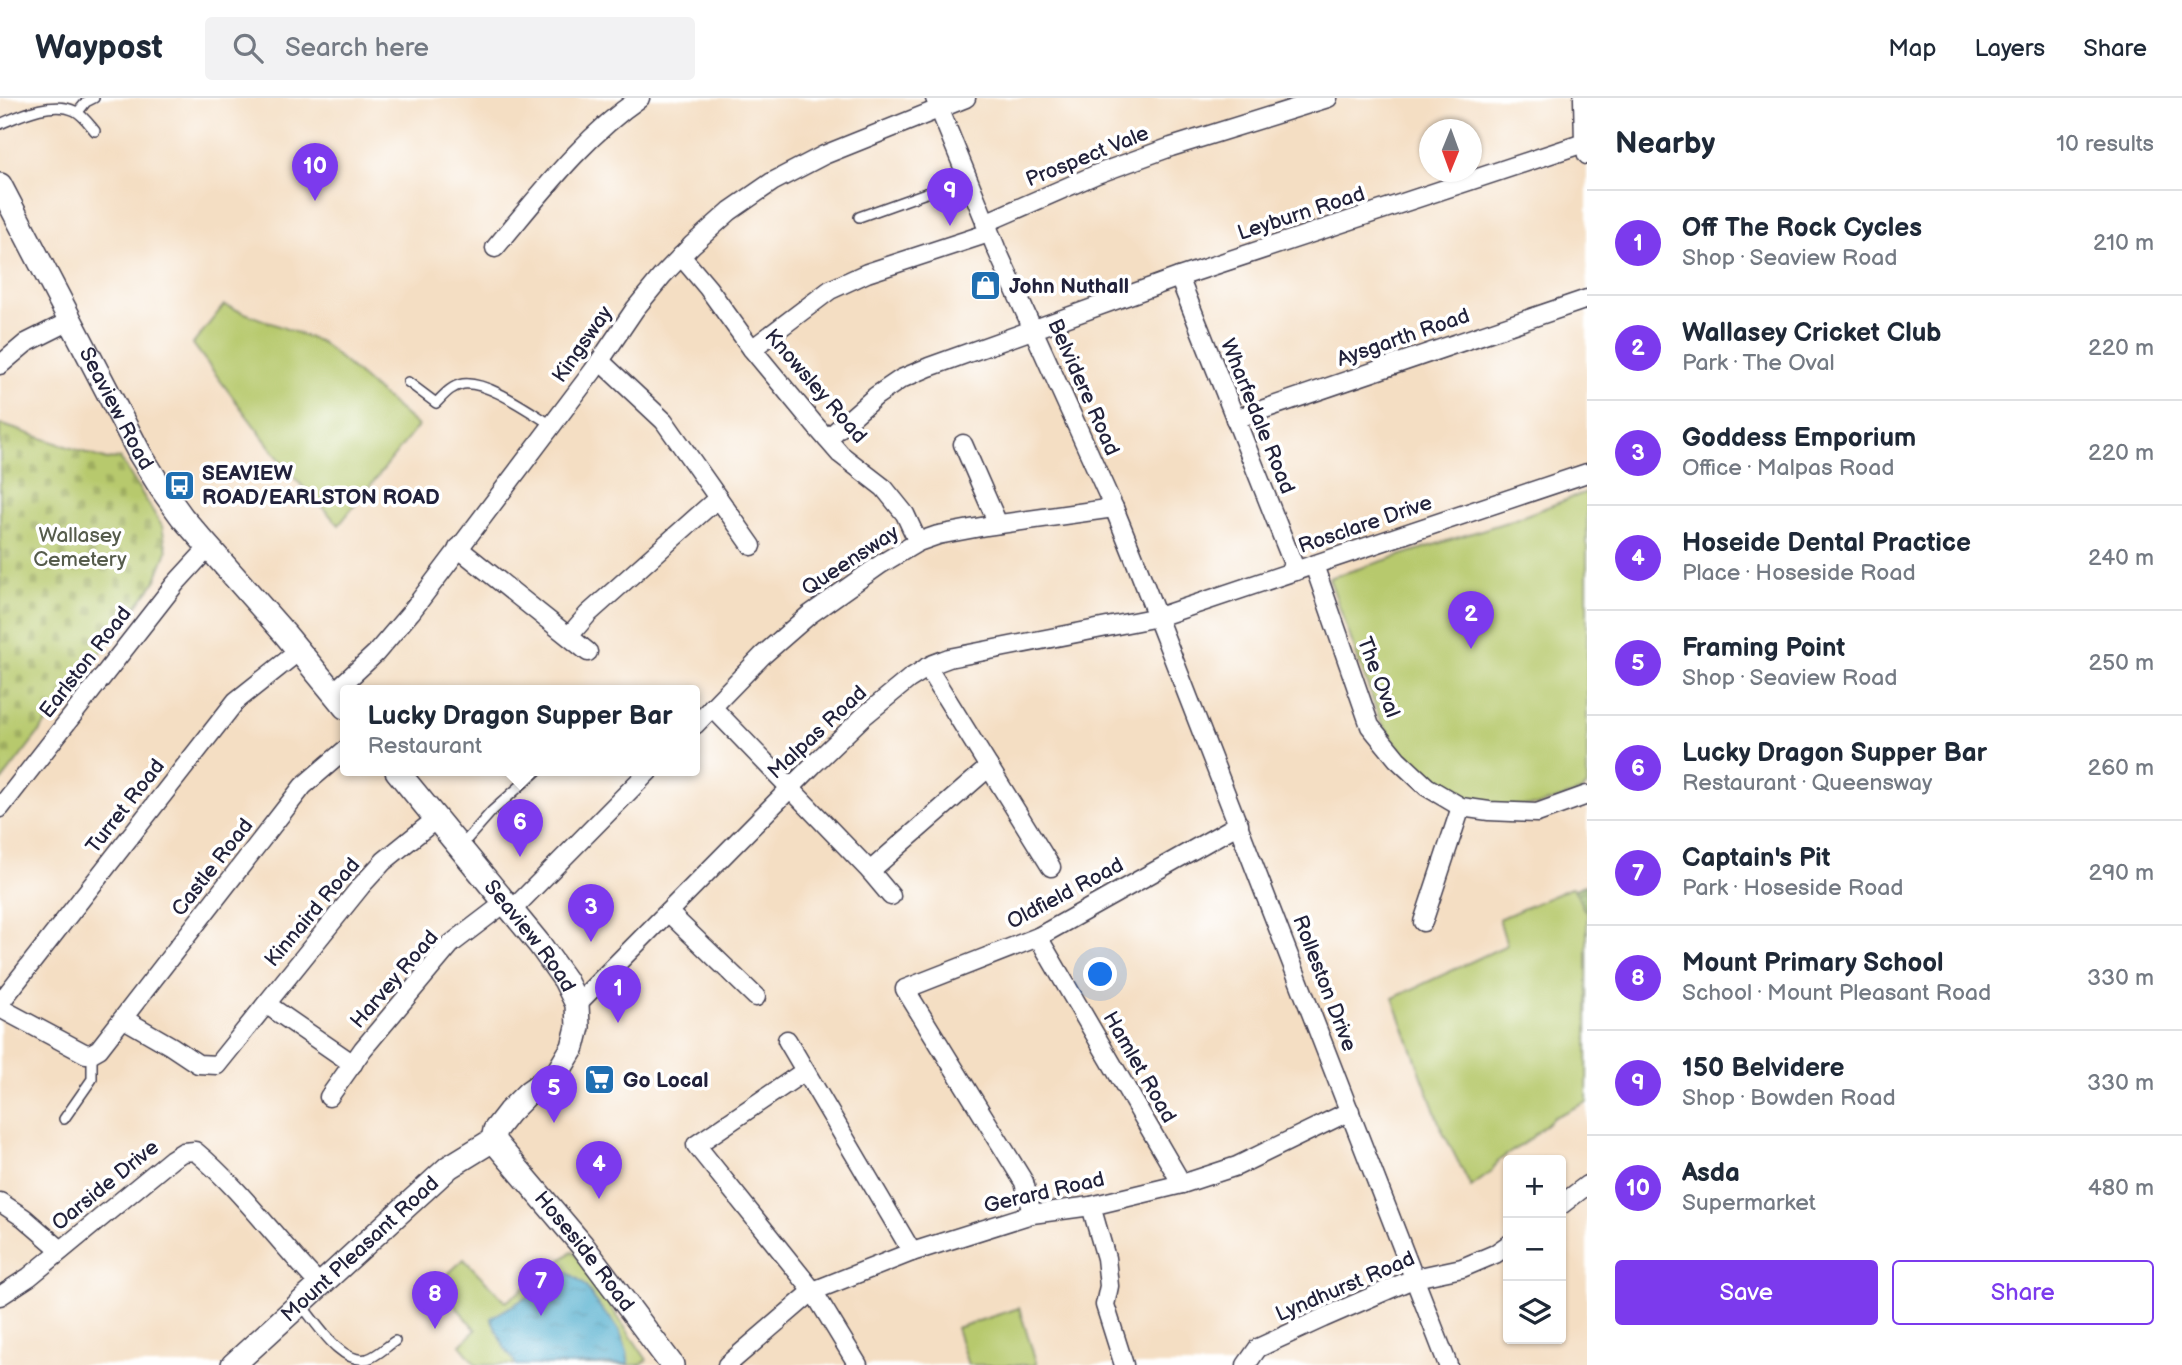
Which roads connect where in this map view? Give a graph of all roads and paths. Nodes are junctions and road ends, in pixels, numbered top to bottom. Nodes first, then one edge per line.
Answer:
1 (94, 98) edge
2 (966, 98) edge
3 (1328, 98) edge
4 (1583, 98) edge
5 (631, 101) edge
6 (55, 103) edge
7 (937, 104) edge
8 (78, 112) junction
9 (0, 124) edge
10 (95, 131) dead end
11 (1585, 149) edge
12 (968, 177) junction
13 (0, 185) edge
14 (859, 216) dead end
15 (987, 228) junction
16 (495, 248) dead end
17 (681, 256) junction
18 (1179, 277) junction
19 (1587, 299) edge
20 (70, 321) junction
21 (1034, 330) junction
22 (752, 349) junction
23 (600, 361) junction
24 (0, 365) edge
25 (408, 382) dead end
26 (1235, 419) junction
27 (552, 425) junction
28 (827, 439) junction
29 (963, 444) dead end
30 (1587, 473) edge
31 (718, 498) junction
32 (1114, 508) junction
33 (998, 524) junction
34 (918, 542) junction
35 (752, 546) dead end
36 (209, 547) junction
37 (458, 548) junction
38 (1314, 565) junction
39 (1296, 571) junction
40 (1158, 617) junction
41 (569, 636) junction
42 (299, 651) junction
43 (588, 652) dead end
44 (928, 667) junction
45 (351, 685) edge
46 (339, 700) edge
47 (712, 707) junction
48 (700, 720) edge
49 (340, 754) edge
50 (989, 767) junction
51 (401, 776) edge
52 (531, 776) edge
53 (644, 776) edge
54 (790, 788) junction
55 (1587, 794) edge
56 (1461, 807) junction
57 (0, 808) edge
58 (436, 819) junction
59 (1239, 824) junction
60 (460, 847) junction
61 (1051, 867) dead end
62 (870, 871) junction
63 (891, 896) dead end
64 (509, 906) junction
65 (668, 912) junction
66 (1423, 922) dead end
67 (1038, 937) junction
68 (756, 997) dead end
69 (266, 1004) junction
70 (577, 1004) junction
71 (0, 1006) edge
72 (124, 1019) junction
73 (787, 1040) dead end
74 (92, 1053) junction
75 (353, 1064) junction
76 (805, 1071) junction
77 (328, 1097) dead end
78 (1350, 1111) junction
79 (64, 1119) dead end
80 (493, 1140) junction
81 (1182, 1184) junction
82 (1587, 1185) edge
83 (1566, 1200) edge
84 (0, 1202) edge
85 (1091, 1206) junction
86 (1032, 1214) junction
87 (1503, 1249) edge
88 (61, 1250) junction
89 (912, 1252) junction
90 (1415, 1278) junction
91 (320, 1285) junction
92 (813, 1291) junction
93 (0, 1296) edge
94 (300, 1303) junction
95 (395, 1341) dead end
96 (233, 1365) edge
97 (672, 1365) edge
98 (727, 1365) edge
99 (858, 1365) edge
100 (1124, 1365) edge
101 (1246, 1365) edge
102 (1448, 1365) edge

1 - 8 lane
2 - 7 street, Kingsway
3 - 15 street, Prospect Vale
4 - 11 street
5 - 16 street
6 - 8 lane
6 - 9 lane
7 - 12 street, Belvidere Road
7 - 17 street, Kingsway
8 - 10 lane
11 - 18 street, Leyburn Road
12 - 14 lane
12 - 15 street, Belvidere Road
13 - 20 street, Seaview Road
15 - 21 street, Belvidere Road
15 - 22 street, Prospect Vale
17 - 22 street, Knowsley Road
17 - 23 street, Kingsway
18 - 21 street, Leyburn Road
18 - 26 street, Wharfedale Road
19 - 26 street, Aysgarth Road
20 - 24 street
20 - 36 street, Seaview Road
21 - 28 street, Leyburn Road
21 - 32 street, Belvidere Road
22 - 28 street, Knowsley Road
23 - 27 street, Kingsway
23 - 31 street
25 - 27 lane
26 - 39 street, Wharfedale Road
27 - 37 street, Kingsway
28 - 34 street, Knowsley Road
29 - 33 street
30 - 38 street, Rosclare Drive
31 - 35 street
31 - 41 street
32 - 33 street, Queensway
32 - 40 street, Belvidere Road
33 - 34 street, Queensway
34 - 47 street, Queensway
36 - 42 street, Seaview Road
36 - 57 street, Earlston Road
37 - 41 street
37 - 45 street, Kingsway
38 - 39 street, Rosclare Drive
38 - 56 street, The Oval
39 - 40 street, Rosclare Drive
40 - 44 street, Malpas Road
40 - 59 street, Rolleston Drive
41 - 43 street
42 - 46 street, Seaview Road
42 - 71 street, Turret Road
44 - 50 street
44 - 54 street, Malpas Road
47 - 48 street, Queensway
47 - 54 street
49 - 72 street, Castle Road
50 - 61 street
50 - 62 street
51 - 58 street, Seaview Road
52 - 60 lane
53 - 64 street
54 - 62 street
54 - 65 street, Malpas Road
55 - 56 street, The Oval
56 - 66 street
58 - 60 street, Seaview Road
58 - 69 street, Kinnaird Road
59 - 67 street, Oldfield Road
59 - 78 street, Rolleston Drive
60 - 64 street, Seaview Road
62 - 63 street
64 - 70 street, Seaview Road
64 - 75 street, Harvey Road
65 - 68 street
65 - 70 street, Malpas Road
67 - 81 street, Hamlet Road
67 - 86 street, Oldfield Road
69 - 72 street, Kinnaird Road
69 - 75 street
70 - 80 street, Seaview Road
71 - 74 street
72 - 74 street, Castle Road
73 - 76 street
74 - 79 lane
75 - 77 street, Harvey Road
76 - 89 street
76 - 92 street
78 - 81 street, Gerard Road
78 - 90 street, Rolleston Drive
80 - 91 street, Mount Pleasant Road
80 - 97 street, Hoseside Road
81 - 85 street, Gerard Road
82 - 83 street
84 - 88 street
85 - 86 street, Gerard Road
85 - 100 street
86 - 89 street, Gerard Road
87 - 90 street, Lyndhurst Road
88 - 91 street, Oarside Drive
88 - 93 street, Oarside Drive
89 - 92 street, Gerard Road
90 - 101 street, Lyndhurst Road
90 - 102 street, Rolleston Drive
91 - 94 street, Mount Pleasant Road
92 - 98 street, Gerard Road
92 - 99 street
94 - 95 lane
94 - 96 street, Mount Pleasant Road

